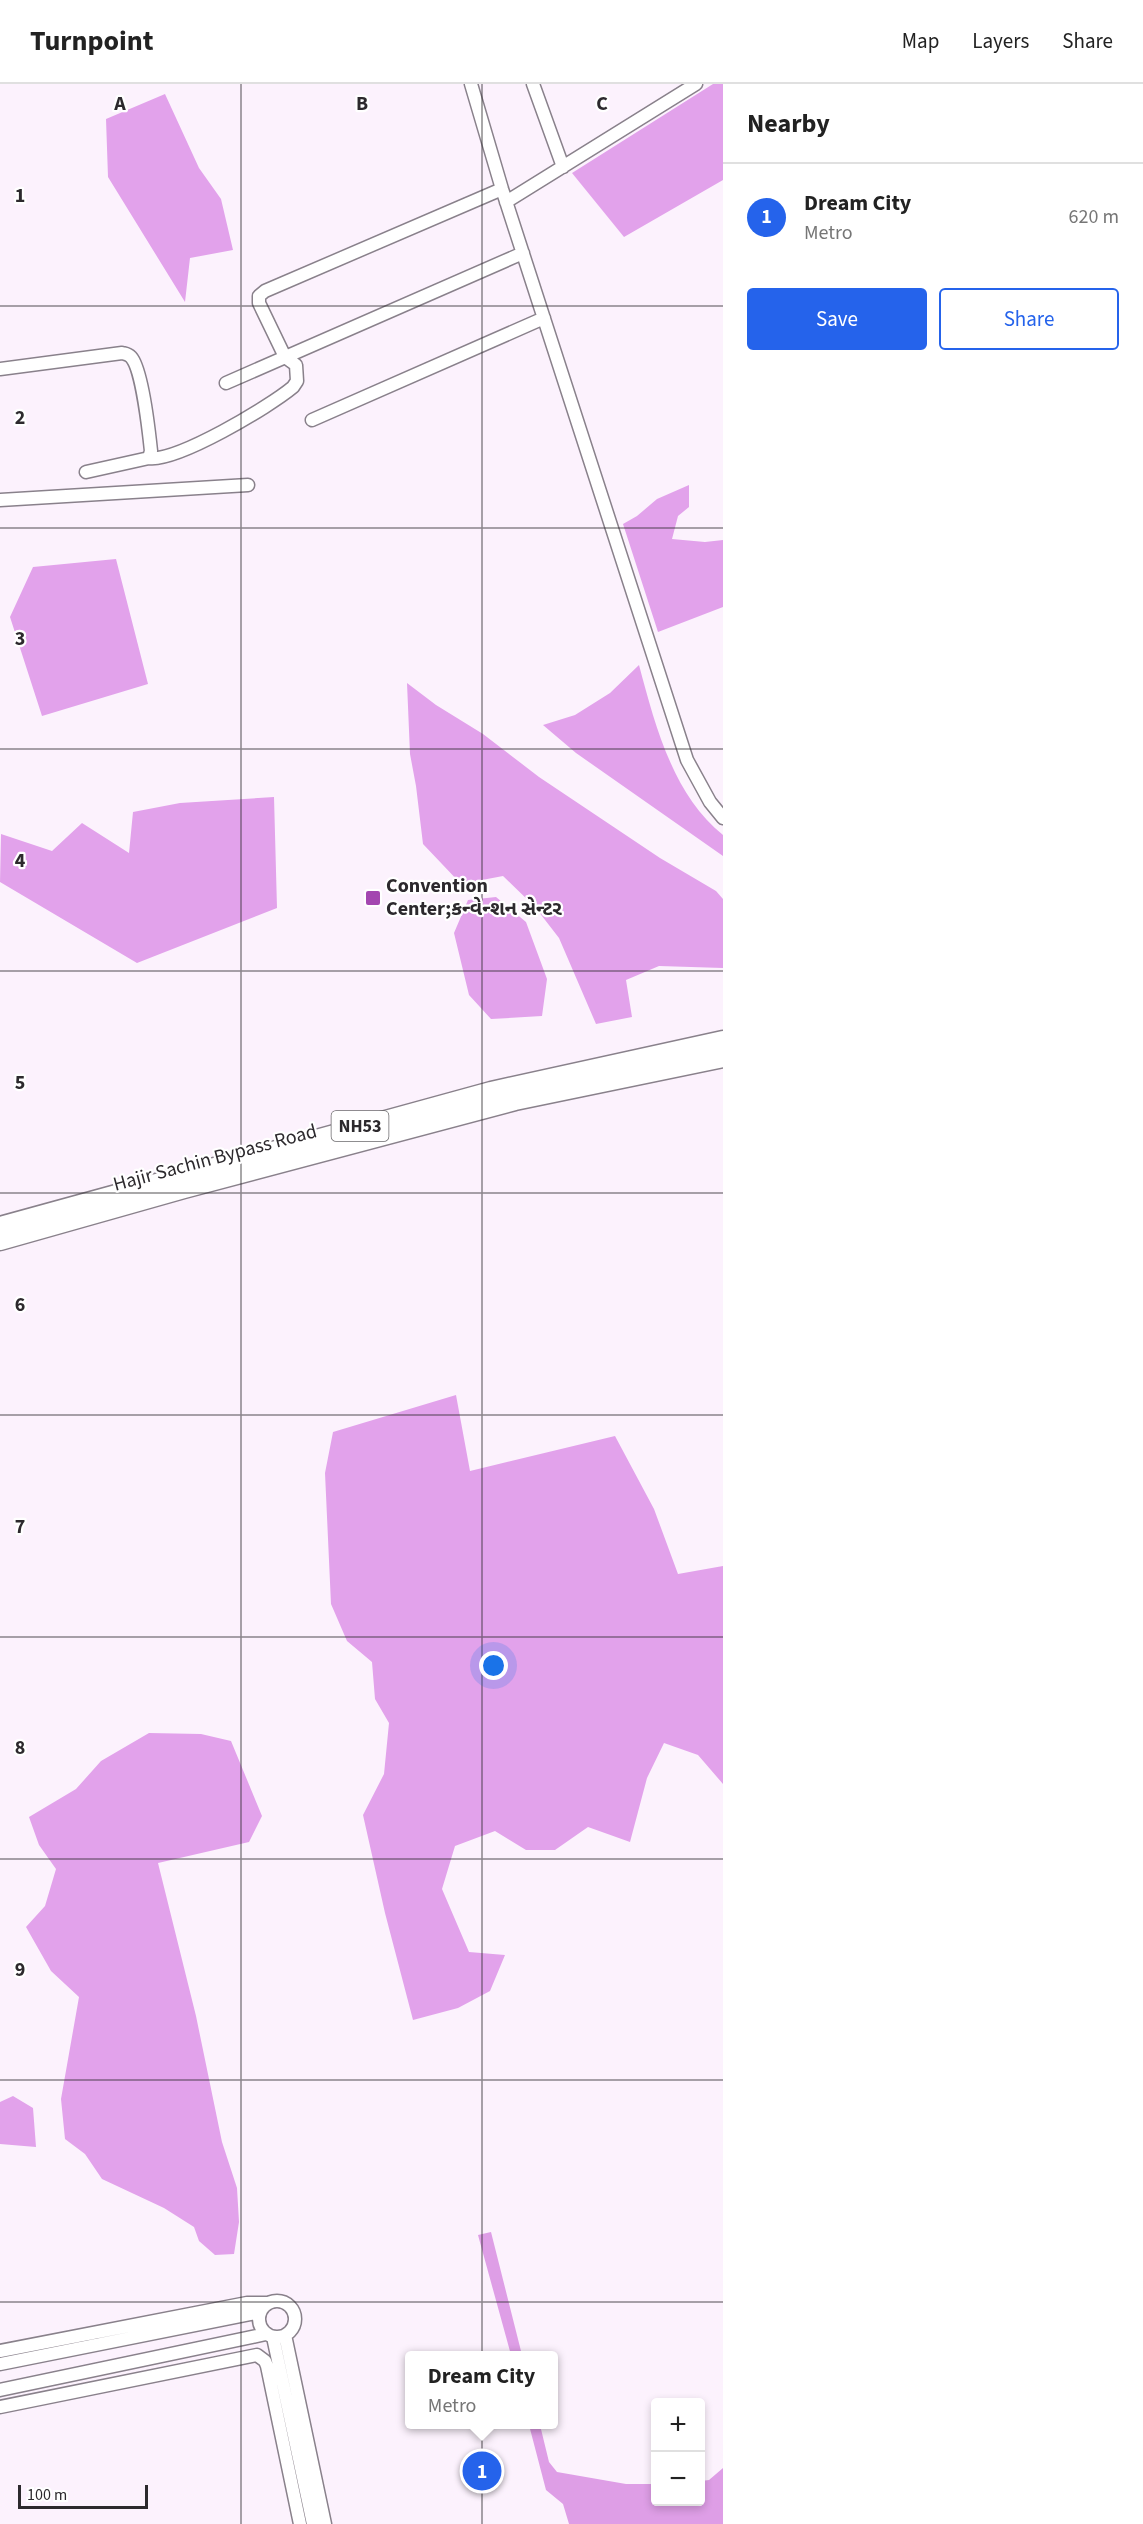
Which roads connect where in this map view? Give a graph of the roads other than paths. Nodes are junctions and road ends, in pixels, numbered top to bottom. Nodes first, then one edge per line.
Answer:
1 (471, 84) edge
2 (533, 84) edge
3 (696, 84) edge
4 (563, 167) junction
5 (502, 189) junction
6 (506, 202) junction
7 (523, 253) junction
8 (544, 318) junction
9 (285, 357) junction
10 (0, 369) edge
11 (226, 383) dead end
12 (312, 420) dead end
13 (149, 458) junction
14 (86, 472) dead end
15 (248, 485) dead end
16 (0, 500) edge
17 (723, 818) edge
18 (723, 1040) edge
19 (723, 1058) edge
20 (0, 1226) edge
21 (0, 1241) edge
22 (264, 2308) junction
23 (199, 2324) junction
24 (275, 2335) junction
25 (204, 2347) junction
26 (0, 2351) edge
27 (0, 2364) edge
28 (0, 2390) edge
29 (0, 2407) edge
30 (300, 2524) edge
31 (313, 2524) edge
32 (325, 2524) edge

1 - 5 street
2 - 4 street
3 - 4 street
4 - 6 street
5 - 6 street
5 - 9 street
6 - 7 street
7 - 8 street
7 - 9 street
8 - 12 street
8 - 17 street
9 - 11 street
9 - 13 street
10 - 13 street
13 - 14 street
15 - 16 street
18 - 20 highway, NH53
19 - 21 highway, Hajir Sachin Bypass Road / NH53
22 - 23 street
22 - 24 street
22 - 24 street
22 - 26 street
23 - 25 street
23 - 27 street
24 - 25 street
24 - 31 street
24 - 32 street
25 - 28 street
29 - 30 street

